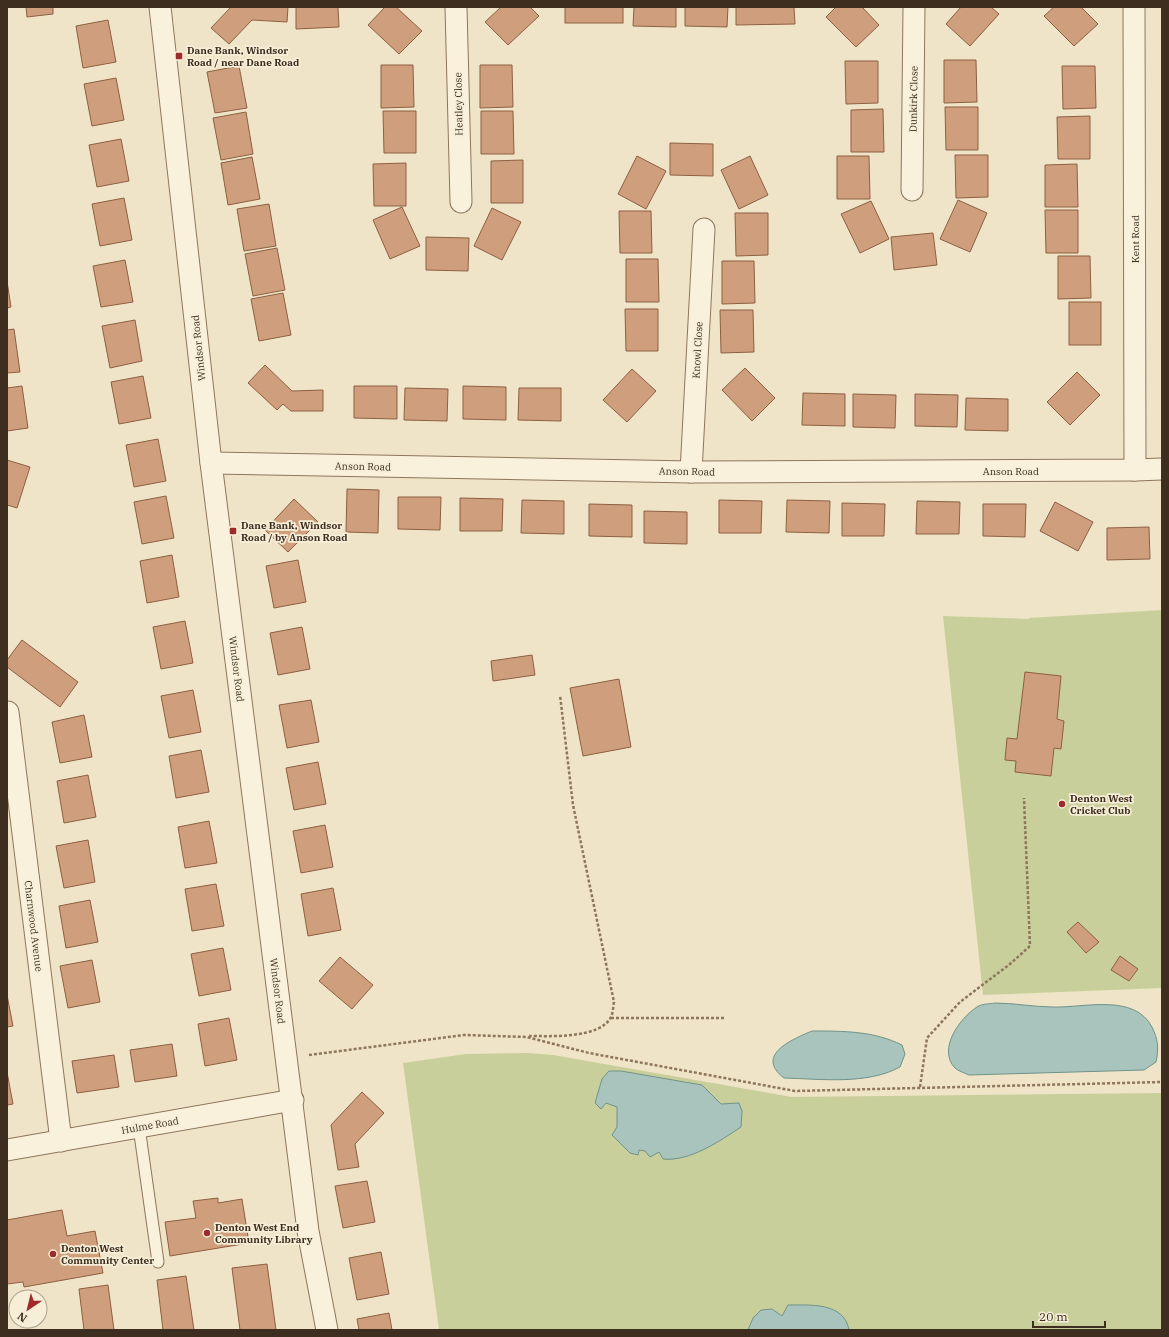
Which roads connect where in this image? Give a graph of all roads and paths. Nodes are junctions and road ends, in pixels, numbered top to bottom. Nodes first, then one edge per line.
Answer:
1 (160, 7) edge
2 (456, 7) edge
3 (914, 7) edge
4 (1134, 7) edge
5 (912, 190) dead end
6 (461, 202) dead end
7 (704, 229) dead end
8 (211, 463) junction
9 (1162, 469) edge
10 (1135, 470) junction
11 (691, 472) junction
12 (560, 695) dead end
13 (8, 712) edge
14 (1024, 798) dead end
15 (611, 1018) junction
16 (725, 1018) dead end
17 (527, 1036) junction
18 (286, 1058) junction
19 (1162, 1082) edge
20 (920, 1087) junction
21 (292, 1100) junction
22 (139, 1127) junction
23 (61, 1141) junction
24 (7, 1150) edge
25 (158, 1262) dead end
26 (327, 1330) edge

1 - 8 street, Windsor Road
2 - 6 street, Heatley Close
3 - 5 street, Dunkirk Close
4 - 10 street, Kent Road
7 - 11 street, Knowl Close
8 - 11 street, Anson Road
8 - 18 street, Windsor Road
9 - 10 street, Anson Road
10 - 11 street, Anson Road
12 - 15 path
13 - 23 street, Charnwood Avenue
14 - 20 path
15 - 16 path
15 - 17 path
17 - 18 path
17 - 20 path
18 - 21 street, Windsor Road
19 - 20 path
21 - 22 street, Hulme Road
21 - 26 street, Windsor Road
22 - 23 street, Hulme Road
22 - 25 lane
23 - 24 street, Hulme Road

